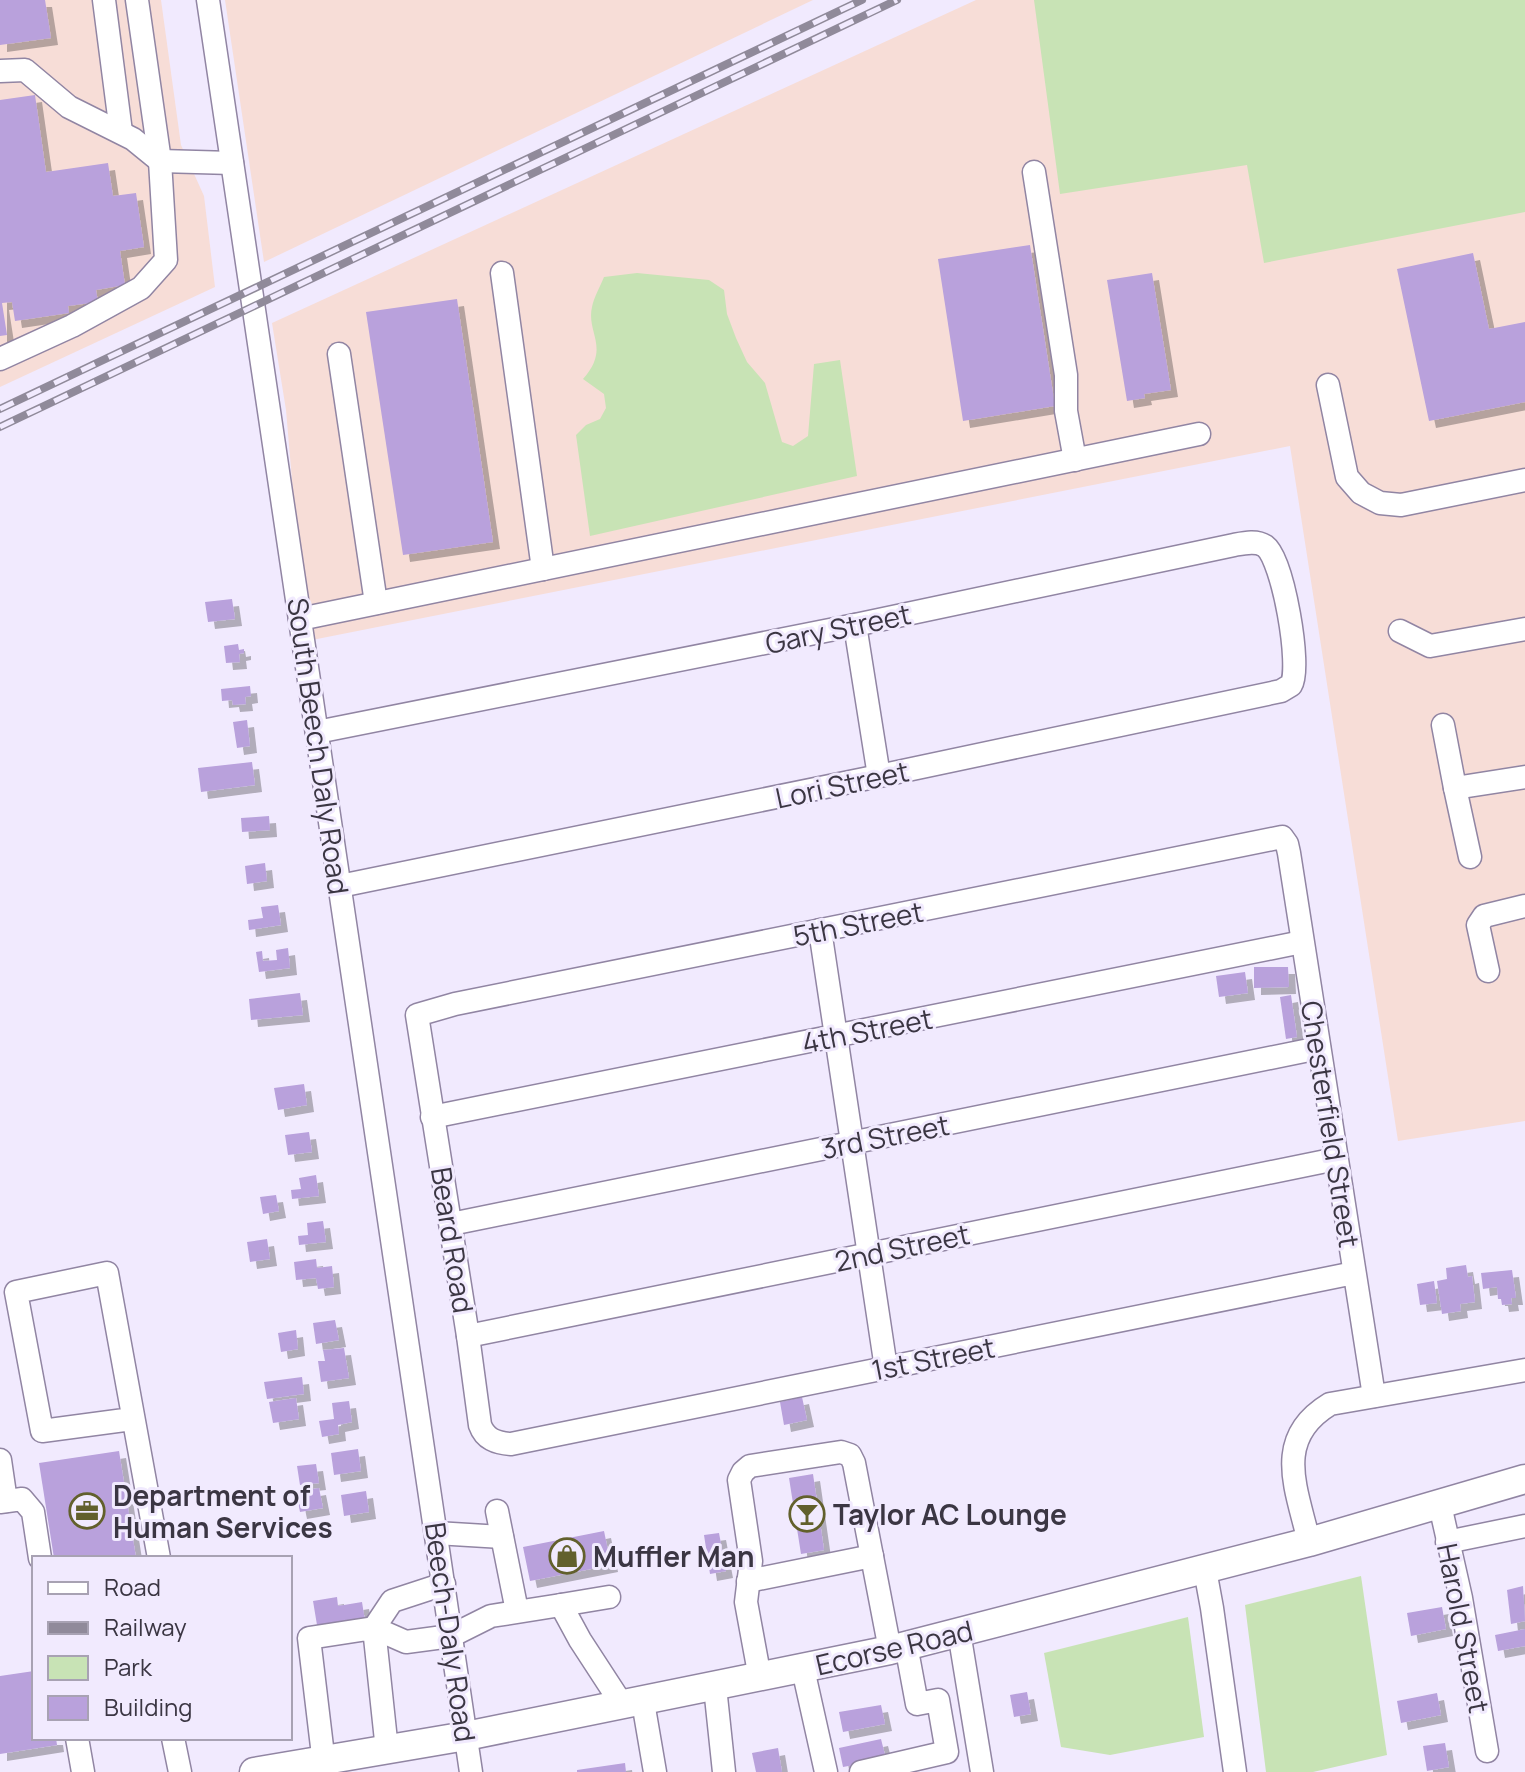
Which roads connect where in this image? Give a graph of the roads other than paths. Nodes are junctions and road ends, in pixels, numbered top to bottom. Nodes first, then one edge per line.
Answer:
1 (104, 0) edge
2 (137, 0) edge
3 (208, 0) edge
4 (0, 71) edge
5 (121, 132) junction
6 (160, 161) junction
7 (232, 163) junction
8 (1034, 172) dead end
9 (502, 273) dead end
10 (339, 354) dead end
11 (0, 359) edge
12 (1328, 385) dead end
13 (1199, 434) dead end
14 (1075, 460) junction
15 (1525, 480) edge
16 (543, 569) junction
17 (376, 603) junction
18 (300, 619) junction
19 (855, 625) junction
20 (1525, 629) edge
21 (1400, 631) dead end
22 (1291, 636) joint
23 (1443, 725) dead end
24 (317, 732) junction
25 (879, 776) junction
26 (1525, 777) edge
27 (1455, 788) junction
28 (1289, 853) joint
29 (1470, 857) dead end
30 (340, 886) junction
31 (1525, 906) edge
32 (820, 930) junction
33 (1302, 942) junction
34 (1488, 971) dead end
35 (417, 1015) joint
36 (836, 1037) junction
37 (1319, 1048) junction
38 (432, 1117) junction
39 (852, 1143) junction
40 (1336, 1159) junction
41 (451, 1224) junction
42 (869, 1254) junction
43 (1354, 1273) junction
44 (468, 1336) junction
45 (886, 1368) junction
46 (1525, 1370) edge
47 (1374, 1396) junction
48 (132, 1419) junction
49 (511, 1444) joint
50 (0, 1460) edge
51 (1525, 1479) edge
52 (430, 1493) joint
53 (3, 1501) edge
54 (1440, 1505) junction
55 (497, 1511) dead end
56 (1525, 1526) edge
57 (436, 1533) junction
58 (502, 1537) junction
59 (1309, 1542) junction
60 (1447, 1542) junction
61 (40, 1556) edge
62 (159, 1556) edge
63 (872, 1556) junction
64 (1205, 1570) junction
65 (748, 1581) junction
66 (444, 1584) junction
67 (609, 1597) dead end
68 (561, 1605) junction
69 (517, 1611) junction
70 (374, 1628) junction
71 (959, 1632) junction
72 (451, 1636) junction
73 (898, 1648) junction
74 (803, 1669) junction
75 (760, 1678) junction
76 (715, 1687) junction
77 (633, 1704) junction
78 (466, 1736) junction
79 (77, 1740) edge
80 (173, 1740) edge
81 (387, 1750) junction
82 (1487, 1751) dead end
83 (324, 1766) edge
84 (83, 1772) edge
85 (180, 1772) edge
86 (254, 1772) edge
87 (471, 1772) edge
88 (655, 1772) edge
89 (724, 1772) edge
90 (826, 1772) edge
91 (861, 1772) edge
92 (982, 1772) edge
93 (1235, 1772) edge

1 - 5 street
2 - 6 street
3 - 7 street, South Beech Daly Road
4 - 5 street
5 - 6 street
6 - 7 street
6 - 11 street
7 - 18 street, South Beech Daly Road
8 - 14 street
9 - 16 street
10 - 17 street
12 - 15 street
13 - 14 street
14 - 16 street
16 - 17 street
17 - 18 street
18 - 24 street, South Beech Daly Road
19 - 22 street, Gary Street
19 - 24 street, Gary Street
19 - 25 street
20 - 21 street
22 - 25 street, Lori Street
23 - 27 street
24 - 30 street, South Beech Daly Road
25 - 30 street, Lori Street
26 - 27 street
27 - 29 street
28 - 32 street, 5th Street
28 - 33 street, Chesterfield Street
30 - 52 street, South Beech Daly Road
31 - 34 street
32 - 35 street, 5th Street
32 - 36 street
33 - 36 street, 4th Street
33 - 37 street, Chesterfield Street
35 - 38 street, Beard Road
36 - 38 street, 4th Street
36 - 39 street
37 - 39 street, 3rd Street
37 - 40 street, Chesterfield Street
38 - 41 street, Beard Road
39 - 41 street, 3rd Street
39 - 42 street
40 - 42 street, 2nd Street
40 - 43 street, Chesterfield Street
41 - 44 street, Beard Road
42 - 44 street, 2nd Street
42 - 45 street
43 - 45 street, 1st Street
43 - 47 street, Chesterfield Street
44 - 49 street, Beard Road
45 - 49 street, 1st Street
46 - 47 street
47 - 59 street
48 - 48 street
48 - 62 street
50 - 53 street
51 - 54 main road, Ecorse Road
52 - 57 street, Beech-Daly Road
53 - 61 street
54 - 59 main road, Ecorse Road
54 - 60 street, Harold Street
55 - 58 street
56 - 60 street
57 - 58 street
57 - 66 street, Beech-Daly Road
58 - 69 street
59 - 64 main road, Ecorse Road
60 - 82 street, Harold Street
63 - 65 street
63 - 65 street
63 - 73 street
64 - 71 main road, Ecorse Road
64 - 93 street
65 - 75 street
66 - 70 street
66 - 72 street, Beech-Daly Road
67 - 68 street
68 - 69 street
68 - 77 street
69 - 72 street
70 - 72 street
70 - 81 street
70 - 83 street
71 - 73 main road, Ecorse Road
71 - 92 street
72 - 78 street, Beech-Daly Road
73 - 74 main road, Ecorse Road
73 - 91 street
74 - 75 main road, Ecorse Road
74 - 90 street
75 - 76 main road, Ecorse Road
76 - 77 main road, Ecorse Road
76 - 89 street
77 - 78 main road, Ecorse Road
77 - 88 street
78 - 81 main road, Ecorse Road
78 - 87 street, Beech-Daly Road
79 - 84 street
80 - 85 street
81 - 83 main road, Ecorse Road
83 - 86 main road, Ecorse Road

